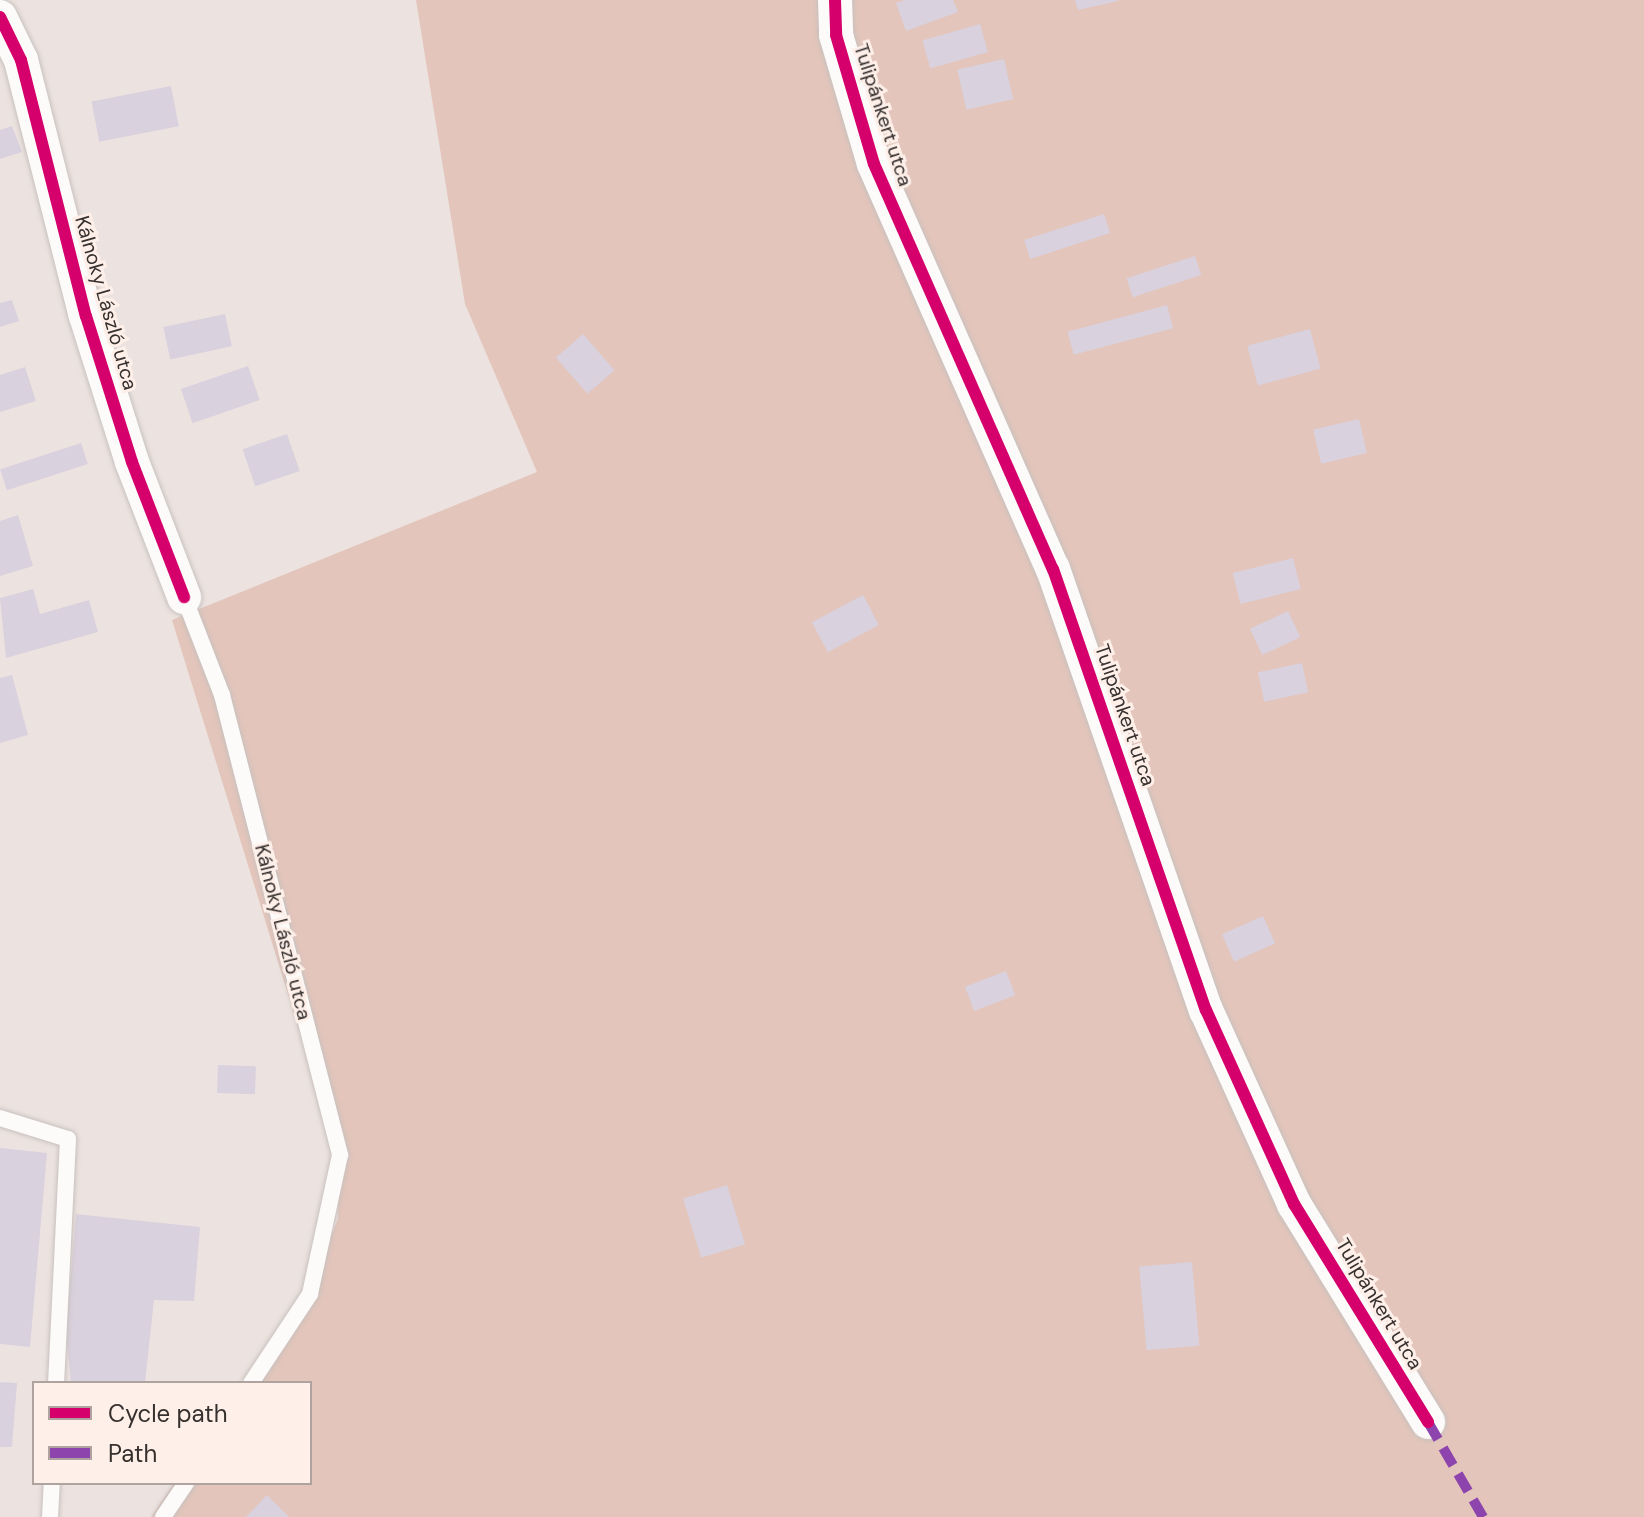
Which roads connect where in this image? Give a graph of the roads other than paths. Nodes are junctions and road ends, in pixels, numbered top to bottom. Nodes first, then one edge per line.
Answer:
1 (835, 0) edge
2 (0, 17) edge
3 (184, 597) joint
4 (0, 1118) edge
5 (56, 1381) edge
6 (252, 1381) edge
7 (1428, 1422) dead end
8 (52, 1485) edge
9 (185, 1485) edge
10 (50, 1517) edge
11 (163, 1517) edge

1 - 7 street, Tulipánkert utca
2 - 3 street, Kálnoky László utca
3 - 6 lane, Kálnoky László utca
4 - 5 lane
8 - 10 lane
9 - 11 lane

